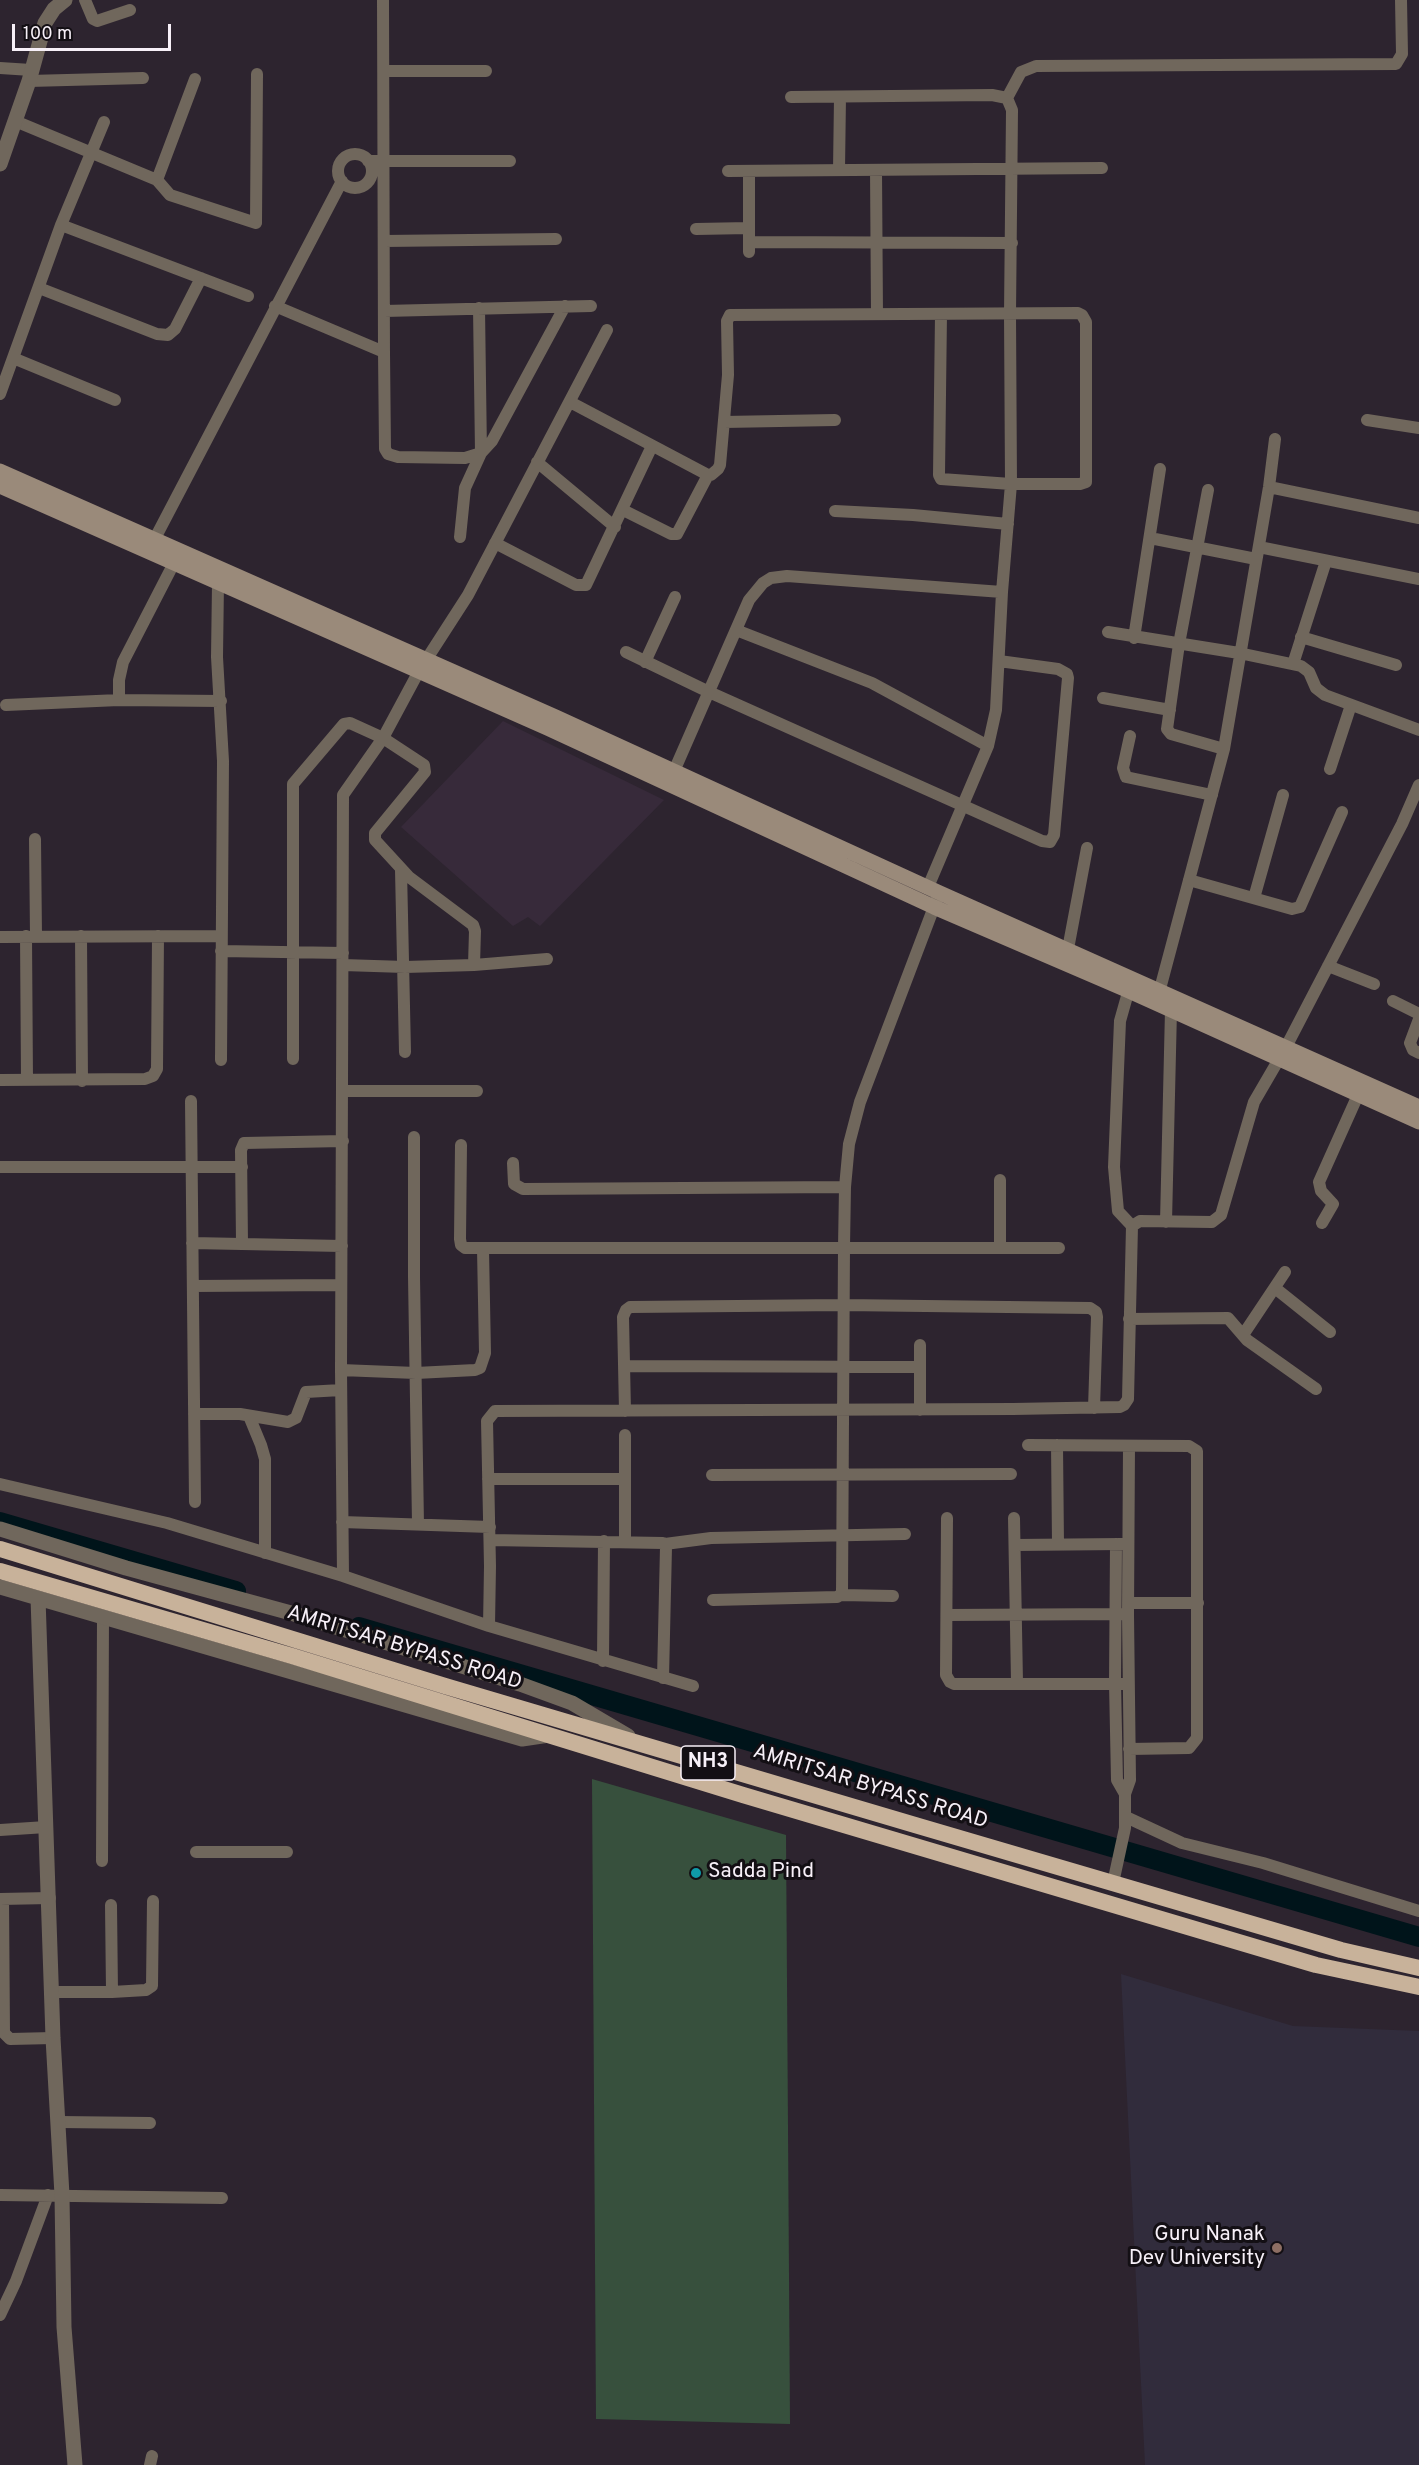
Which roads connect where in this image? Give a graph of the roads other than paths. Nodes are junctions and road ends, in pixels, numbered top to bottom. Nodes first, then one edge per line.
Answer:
1 (85, 0) edge
2 (383, 0) edge
3 (1401, 0) edge
4 (58, 3) edge
5 (130, 10) dead end
6 (0, 68) edge
7 (384, 71) junction
8 (486, 71) dead end
9 (257, 74) dead end
10 (30, 75) junction
11 (143, 78) dead end
12 (195, 79) dead end
13 (840, 97) junction
14 (791, 98) dead end
15 (1006, 98) junction
16 (15, 121) junction
17 (104, 122) dead end
18 (90, 153) junction
19 (368, 161) junction
20 (383, 161) junction
21 (510, 161) dead end
22 (0, 164) edge
23 (1102, 168) dead end
24 (1011, 169) junction
25 (839, 170) junction
26 (876, 170) junction
27 (728, 171) dead end
28 (748, 171) junction
29 (156, 180) junction
30 (342, 181) junction
31 (61, 225) junction
32 (749, 228) junction
33 (696, 229) dead end
34 (556, 239) dead end
35 (384, 241) junction
36 (877, 242) junction
37 (1012, 243) junction
38 (201, 278) junction
39 (39, 288) junction
40 (248, 296) dead end
41 (276, 306) junction
42 (565, 306) junction
43 (591, 306) dead end
44 (479, 308) junction
45 (384, 310) junction
46 (877, 314) junction
47 (941, 314) junction
48 (1010, 314) junction
49 (608, 330) dead end
50 (384, 352) junction
51 (13, 358) junction
52 (0, 394) edge
53 (115, 400) dead end
54 (570, 402) junction
55 (836, 420) dead end
56 (1367, 420) dead end
57 (724, 422) junction
58 (1419, 429) edge
59 (1275, 439) dead end
60 (652, 446) junction
61 (481, 453) junction
62 (537, 462) junction
63 (1160, 469) dead end
64 (0, 471) edge
65 (708, 476) junction
66 (1011, 484) junction
67 (0, 486) edge
68 (1269, 487) junction
69 (1209, 490) dead end
70 (623, 510) junction
71 (835, 511) dead end
72 (1419, 518) edge
73 (1008, 524) junction
74 (615, 527) junction
75 (460, 537) dead end
76 (1150, 538) junction
77 (495, 543) junction
78 (151, 546) junction
79 (1198, 547) junction
80 (1258, 553) junction
81 (1326, 561) junction
82 (174, 563) junction
83 (1419, 579) edge
84 (218, 583) junction
85 (1002, 592) junction
86 (675, 597) dead end
87 (736, 630) junction
88 (1108, 632) dead end
89 (1301, 637) junction
90 (1134, 638) junction
91 (1179, 645) junction
92 (626, 652) dead end
93 (1239, 653) junction
94 (645, 662) junction
95 (999, 662) junction
96 (1293, 664) junction
97 (1396, 665) dead end
98 (423, 666) junction
99 (709, 692) junction
100 (1103, 698) dead end
101 (119, 700) junction
102 (221, 701) junction
103 (6, 705) dead end
104 (1351, 705) junction
105 (1170, 710) junction
106 (1419, 730) edge
107 (1130, 736) dead end
108 (383, 738) junction
109 (988, 746) junction
110 (1224, 748) junction
111 (1330, 769) dead end
112 (671, 778) junction
113 (1419, 785) edge
114 (1212, 795) junction
115 (1283, 795) dead end
116 (964, 805) junction
117 (1342, 812) dead end
118 (35, 839) dead end
119 (1087, 848) dead end
120 (400, 870) junction
121 (1189, 880) junction
122 (934, 896) junction
123 (1254, 898) junction
124 (31, 936) junction
125 (81, 936) junction
126 (158, 936) junction
127 (221, 936) junction
128 (0, 937) edge
129 (1068, 949) junction
130 (221, 951) junction
131 (293, 953) junction
132 (344, 959) junction
133 (547, 959) dead end
134 (474, 965) junction
135 (1328, 966) junction
136 (405, 967) junction
137 (1130, 984) junction
138 (1374, 984) dead end
139 (1160, 989) junction
140 (1393, 1001) dead end
141 (1171, 1010) junction
142 (1419, 1017) edge
143 (405, 1052) dead end
144 (1282, 1053) junction
145 (1419, 1053) edge
146 (293, 1059) dead end
147 (221, 1060) dead end
148 (0, 1080) edge
149 (27, 1080) junction
150 (82, 1081) junction
151 (343, 1091) junction
152 (477, 1091) dead end
153 (1358, 1095) junction
154 (191, 1101) dead end
155 (1419, 1107) edge
156 (1419, 1122) edge
157 (414, 1137) dead end
158 (343, 1141) junction
159 (461, 1145) dead end
160 (513, 1163) dead end
161 (190, 1166) junction
162 (0, 1167) edge
163 (242, 1167) junction
164 (1000, 1180) dead end
165 (845, 1187) junction
166 (1166, 1222) junction
167 (1322, 1223) dead end
168 (1132, 1226) junction
169 (192, 1243) junction
170 (242, 1243) junction
171 (342, 1246) junction
172 (844, 1247) junction
173 (1000, 1248) junction
174 (1059, 1248) dead end
175 (483, 1249) junction
176 (1285, 1272) dead end
177 (341, 1285) junction
178 (193, 1286) junction
179 (1275, 1288) junction
180 (843, 1305) junction
181 (1129, 1319) junction
182 (1330, 1332) dead end
183 (1243, 1335) junction
184 (920, 1345) dead end
185 (843, 1365) junction
186 (624, 1366) junction
187 (920, 1367) junction
188 (341, 1370) junction
189 (416, 1372) junction
190 (1316, 1389) dead end
191 (341, 1390) junction
192 (1094, 1408) junction
193 (843, 1410) junction
194 (920, 1410) junction
195 (625, 1411) junction
196 (194, 1414) junction
197 (249, 1416) junction
198 (625, 1435) dead end
199 (1028, 1445) dead end
200 (1057, 1445) junction
201 (1130, 1446) junction
202 (1011, 1474) dead end
203 (712, 1475) dead end
204 (843, 1476) junction
205 (489, 1479) junction
206 (624, 1479) junction
207 (0, 1484) edge
208 (195, 1502) dead end
209 (947, 1518) dead end
210 (1014, 1518) dead end
211 (342, 1522) junction
212 (418, 1524) junction
213 (490, 1527) junction
214 (0, 1529) edge
215 (842, 1534) junction
216 (905, 1534) dead end
217 (490, 1540) junction
218 (604, 1541) junction
219 (625, 1541) junction
220 (665, 1544) junction
221 (1058, 1544) junction
222 (1123, 1544) junction
223 (1015, 1545) junction
224 (0, 1549) edge
225 (265, 1553) junction
226 (0, 1571) edge
227 (344, 1576) junction
228 (0, 1587) edge
229 (841, 1596) junction
230 (893, 1596) dead end
231 (38, 1598) junction
232 (713, 1600) dead end
233 (1198, 1603) junction
234 (1124, 1610) junction
235 (1016, 1614) junction
236 (947, 1615) junction
237 (103, 1617) junction
238 (489, 1626) junction
239 (603, 1661) junction
240 (663, 1678) junction
241 (1017, 1682) junction
242 (1115, 1683) junction
243 (1128, 1684) junction
244 (693, 1686) dead end
245 (549, 1735) junction
246 (635, 1741) junction
247 (1129, 1749) junction
248 (1125, 1794) junction
249 (1126, 1823) junction
250 (46, 1827) junction
251 (0, 1830) edge
252 (196, 1852) dead end
253 (287, 1852) dead end
254 (102, 1861) dead end
255 (1115, 1876) junction
256 (50, 1898) junction
257 (1, 1899) edge
258 (153, 1901) dead end
259 (111, 1905) dead end
260 (1419, 1911) edge
261 (1419, 1968) edge
262 (1419, 1987) edge
263 (53, 1992) junction
264 (112, 1992) junction
265 (53, 2038) junction
266 (59, 2122) junction
267 (150, 2123) dead end
268 (0, 2195) edge
269 (55, 2195) junction
270 (222, 2198) dead end
271 (0, 2315) edge
272 (75, 2465) edge

1 - 5 street
2 - 7 street
3 - 15 street
4 - 10 street
6 - 10 street
7 - 8 street
7 - 20 street
9 - 29 street
10 - 11 street
10 - 16 street
12 - 29 street
13 - 14 street
13 - 15 street
13 - 25 street
15 - 24 street
16 - 18 street
16 - 22 street
17 - 18 street
18 - 29 street
18 - 31 street
19 - 20 street
19 - 30 street
19 - 30 street
20 - 21 street
20 - 35 street
23 - 24 street
24 - 26 street
24 - 37 street
25 - 26 street
25 - 28 street
26 - 36 street
27 - 28 street
28 - 32 street
30 - 41 street
31 - 38 street
31 - 39 street
32 - 33 street
32 - 36 street
34 - 35 street
35 - 45 street
36 - 37 street
36 - 46 street
37 - 48 street
38 - 39 street
38 - 40 street
39 - 51 street
41 - 50 street
41 - 78 street
42 - 43 street
42 - 44 street
42 - 61 street
44 - 45 street
44 - 61 street
45 - 50 street
46 - 47 street
46 - 57 street
47 - 48 street
47 - 66 street
48 - 66 street
48 - 66 street
49 - 54 street
50 - 61 street
51 - 52 street
51 - 53 street
54 - 60 street
54 - 62 street
55 - 57 street
56 - 58 street
57 - 65 street
59 - 68 street
60 - 65 street
60 - 70 street
61 - 75 street
62 - 74 street
62 - 77 street
63 - 76 street
64 - 78 main road
65 - 70 street
66 - 73 street
67 - 78 main road
68 - 72 street
68 - 80 street
69 - 79 street
70 - 74 street
71 - 73 street
73 - 85 street
74 - 77 street
76 - 79 street
76 - 90 street
77 - 98 street
78 - 82 main road
78 - 98 main road
79 - 80 street
79 - 91 street
80 - 81 street
80 - 93 street
81 - 83 street
81 - 89 street
82 - 84 main road
82 - 101 street
84 - 98 main road
84 - 102 street
85 - 87 street
85 - 95 street
86 - 94 street
87 - 99 street
87 - 109 street
88 - 90 street
89 - 96 street
89 - 97 street
90 - 91 street
91 - 93 street
91 - 105 street
92 - 94 street
93 - 96 street
93 - 110 street
94 - 99 street
95 - 109 street
95 - 116 street
96 - 104 street
98 - 108 street
98 - 112 main road
99 - 112 street
99 - 116 street
100 - 105 street
101 - 102 street
101 - 103 street
102 - 127 street
104 - 106 street
104 - 111 street
105 - 110 street
107 - 114 street
108 - 120 street
108 - 131 street
108 - 132 street
109 - 116 street
110 - 114 street
112 - 122 main road
113 - 135 street
114 - 121 street
115 - 123 street
116 - 122 street
117 - 123 street
118 - 124 street
119 - 129 street
120 - 134 street
120 - 136 street
121 - 123 street
121 - 139 street
122 - 129 main road
122 - 137 main road
122 - 165 street
124 - 125 street
124 - 128 street
124 - 149 street
125 - 126 street
125 - 150 street
126 - 127 street
126 - 150 street
127 - 130 street
129 - 137 main road
130 - 131 street
130 - 147 street
131 - 132 street
131 - 146 street
132 - 136 street
132 - 151 street
133 - 134 street
134 - 136 street
135 - 138 street
135 - 144 street
136 - 143 street
137 - 139 main road
137 - 141 main road
137 - 168 street
139 - 144 main road
140 - 142 street
141 - 144 main road
141 - 166 street
142 - 145 street
144 - 153 main road
144 - 155 main road
144 - 166 street
148 - 149 street
149 - 150 street
151 - 152 street
151 - 158 street
153 - 156 main road
153 - 167 street
154 - 161 street
157 - 189 street
158 - 163 street
158 - 171 street
159 - 175 street
160 - 165 street
161 - 162 street
161 - 163 street
161 - 169 street
163 - 170 street
164 - 173 street
165 - 172 street
166 - 168 street
168 - 181 street
169 - 170 street
169 - 178 street
170 - 171 street
171 - 177 street
172 - 173 street
172 - 175 street
172 - 180 street
173 - 174 street
175 - 189 street
176 - 179 street
177 - 178 street
177 - 188 street
178 - 196 street
179 - 182 street
179 - 183 street
180 - 185 street
180 - 186 street
180 - 192 street
181 - 183 street
181 - 192 street
183 - 190 street
184 - 187 street
185 - 186 street
185 - 187 street
185 - 193 street
186 - 195 street
187 - 194 street
188 - 189 street
188 - 191 street
189 - 212 street
191 - 197 street
191 - 211 street
192 - 194 street
193 - 194 street
193 - 195 street
193 - 204 street
195 - 205 street
196 - 197 street
196 - 208 street
197 - 225 street
198 - 206 street
199 - 200 street
200 - 201 street
200 - 221 street
201 - 222 street
201 - 233 street
202 - 204 street
203 - 204 street
204 - 215 street
205 - 206 street
205 - 213 street
206 - 219 street
207 - 225 street
209 - 236 street
210 - 223 street
211 - 212 street
211 - 227 street
212 - 213 street
213 - 217 street
214 - 246 street
215 - 216 street
215 - 220 street
215 - 229 street
217 - 218 street
217 - 238 street
218 - 219 street
218 - 239 street
219 - 220 street
220 - 240 street
221 - 222 street
221 - 223 street
222 - 234 street
223 - 235 street
224 - 246 highway, AMRITSAR BYPASS ROAD / NH3
225 - 227 street
226 - 245 highway, AMRITSAR BYPASS ROAD / NH3
227 - 238 street
228 - 231 street
229 - 230 street
229 - 232 street
231 - 237 street
231 - 250 street
233 - 234 street
233 - 247 street
234 - 235 street
234 - 242 street
234 - 243 street
235 - 236 street
235 - 241 street
236 - 241 street
237 - 245 street
237 - 254 street
238 - 239 street
239 - 240 street
240 - 244 street
241 - 242 street
242 - 243 street
242 - 248 street
243 - 247 street
245 - 262 highway, AMRITSAR BYPASS ROAD / NH3
246 - 255 highway, AMRITSAR BYPASS ROAD / NH3
247 - 248 street
248 - 249 street
249 - 255 street
249 - 260 street
250 - 251 street
250 - 256 street
252 - 253 street
255 - 261 highway, AMRITSAR BYPASS ROAD / NH3
256 - 257 street
256 - 263 street
257 - 265 street
258 - 264 street
259 - 264 street
263 - 264 street
263 - 265 street
265 - 266 street
266 - 267 street
266 - 269 street
268 - 269 street
269 - 270 street
269 - 271 street
269 - 272 street

